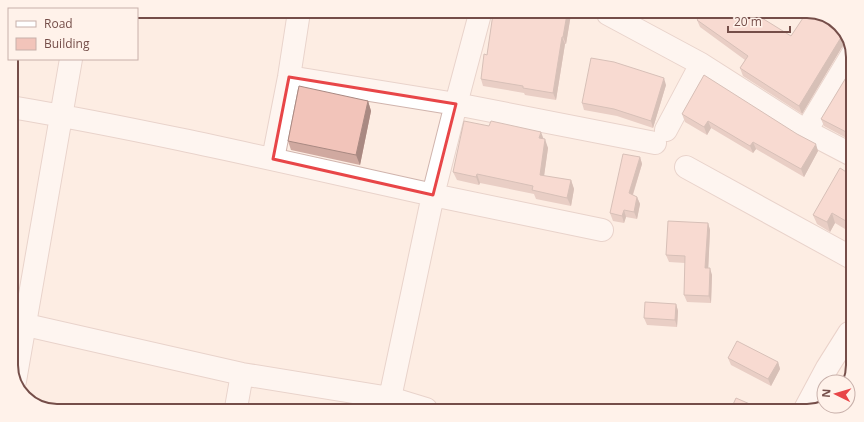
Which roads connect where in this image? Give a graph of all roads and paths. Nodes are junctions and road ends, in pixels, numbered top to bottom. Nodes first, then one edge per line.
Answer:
1 (298, 18) edge
2 (479, 18) edge
3 (615, 18) edge
4 (71, 60) edge
5 (701, 64) junction
6 (846, 65) edge
7 (289, 76) junction
8 (456, 104) junction
9 (18, 108) edge
10 (61, 115) junction
11 (806, 131) junction
12 (846, 152) edge
13 (273, 159) junction
14 (686, 167) dead end
15 (433, 195) junction
16 (602, 230) dead end
17 (846, 255) edge
18 (18, 325) edge
19 (846, 338) edge
20 (242, 374) junction
21 (390, 398) junction
22 (237, 404) edge
23 (410, 404) edge
24 (812, 404) edge

1 - 7 street
2 - 8 street
3 - 5 street
4 - 10 street
5 - 8 street
5 - 11 street
6 - 11 street
7 - 8 street
7 - 13 street
8 - 15 street
9 - 10 street
10 - 13 street
10 - 18 street
11 - 12 street
13 - 15 street
14 - 17 street
15 - 16 street
15 - 21 street
18 - 20 street
19 - 24 street
20 - 21 street
20 - 22 street
21 - 23 street

